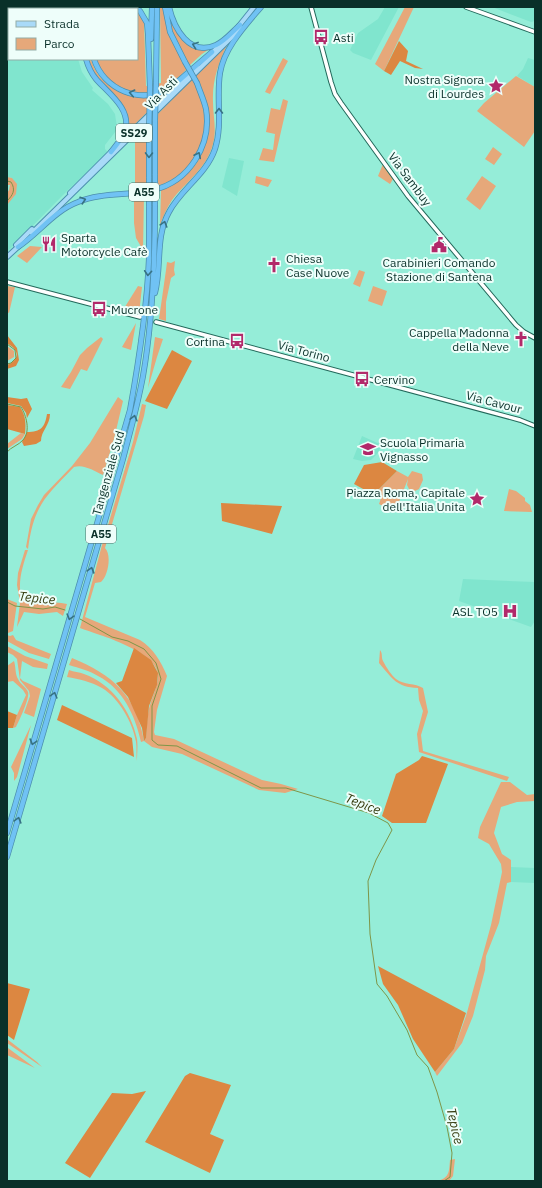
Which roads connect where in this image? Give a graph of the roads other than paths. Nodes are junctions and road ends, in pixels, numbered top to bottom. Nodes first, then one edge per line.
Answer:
1 (152, 7) edge
2 (157, 7) edge
3 (165, 7) edge
4 (169, 7) edge
5 (254, 7) edge
6 (260, 7) edge
7 (312, 7) edge
8 (466, 7) edge
9 (138, 9) edge
10 (240, 25) junction
11 (535, 32) edge
12 (212, 52) junction
13 (86, 60) edge
14 (94, 60) edge
15 (150, 87) junction
16 (111, 152) junction
17 (18, 246) junction
18 (7, 255) edge
19 (7, 283) edge
20 (152, 304) junction
21 (140, 317) dead end
22 (156, 322) dead end
23 (535, 338) edge
24 (447, 400) joint
25 (535, 426) edge
26 (7, 833) edge
27 (7, 857) edge

1 - 15 highway
2 - 20 highway, Tangenziale Sud / A55, bridge
17 -> 3 highway, A55, bridge
10 -> 4 highway
5 - 10 main road, Via Asti / SS29
6 - 17 main road, Via Asti / SS29
20 -> 6 highway
7 - 23 street, Via Sambuy
8 - 11 street
9 - 15 highway, A55
10 - 12 main road, Via Asti / SS29
12 -> 14 highway
12 - 16 main road, Via Asti / SS29
13 - 16 highway
15 -> 26 highway, Tangenziale Sud / A55, bridge
16 - 18 main road, Via Asti / SS29
17 - 18 main road, Via Asti / SS29
19 - 21 street
27 -> 20 highway, Tangenziale Sud / A55
22 - 24 street, Via Torino
24 - 25 street, Via Cavour

